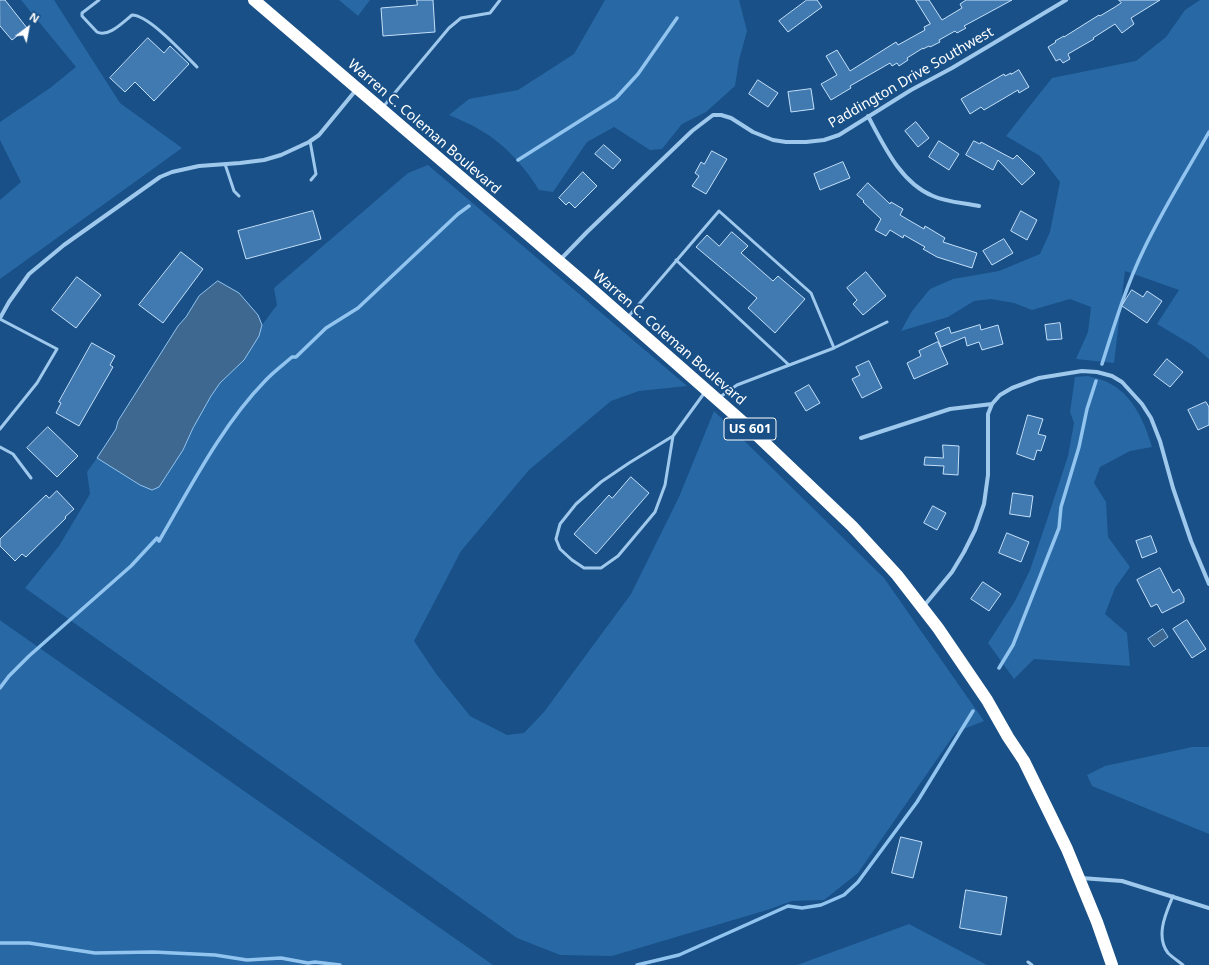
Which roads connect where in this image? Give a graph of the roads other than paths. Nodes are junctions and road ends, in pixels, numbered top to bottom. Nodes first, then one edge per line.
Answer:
1 (99, 0) edge
2 (254, 0) edge
3 (500, 0) edge
4 (1066, 0) edge
5 (197, 67) dead end
6 (356, 89) junction
7 (381, 110) junction
8 (868, 116) junction
9 (310, 141) junction
10 (225, 164) junction
11 (311, 180) dead end
12 (239, 196) dead end
13 (979, 206) dead end
14 (676, 260) junction
15 (558, 262) junction
16 (0, 318) edge
17 (626, 320) junction
18 (887, 322) dead end
19 (834, 348) junction
20 (789, 365) junction
21 (706, 390) junction
22 (716, 399) junction
23 (992, 404) junction
24 (0, 430) edge
25 (673, 436) junction
26 (861, 438) dead end
27 (0, 447) edge
28 (31, 478) dead end
29 (1209, 584) edge
30 (922, 608) junction
31 (1080, 878) junction
32 (1173, 896) junction
33 (1209, 908) edge
34 (1028, 962) dead end
35 (1032, 965) edge
36 (1112, 965) edge
37 (1183, 965) edge

1 - 5 lane
2 - 6 highway, Warren C. Coleman Boulevard / US 601
3 - 7 lane
4 - 8 street, Paddington Drive Southwest
6 - 7 highway, Warren C. Coleman Boulevard / US 601
6 - 9 street
7 - 15 highway, Warren C. Coleman Boulevard / US 601
8 - 13 street
8 - 15 street, Paddington Drive Southwest
9 - 10 street
9 - 11 lane
10 - 12 lane
10 - 16 street
14 - 17 lane
14 - 19 lane
14 - 20 lane
15 - 17 highway, Warren C. Coleman Boulevard / US 601
16 - 24 lane
17 - 21 highway, Warren C. Coleman Boulevard / US 601
18 - 19 lane
19 - 20 lane
20 - 22 lane
21 - 22 highway, Warren C. Coleman Boulevard / US 601
21 - 25 lane
22 - 30 highway, Warren C. Coleman Boulevard / US 601
23 - 26 street
23 - 29 street
23 - 30 street
25 - 25 lane
27 - 28 lane
30 - 31 highway, Warren C. Coleman Boulevard / US 601
31 - 32 street
31 - 36 highway, Warren C. Coleman Boulevard / US 601
32 - 33 street
32 - 37 lane
34 - 35 lane

